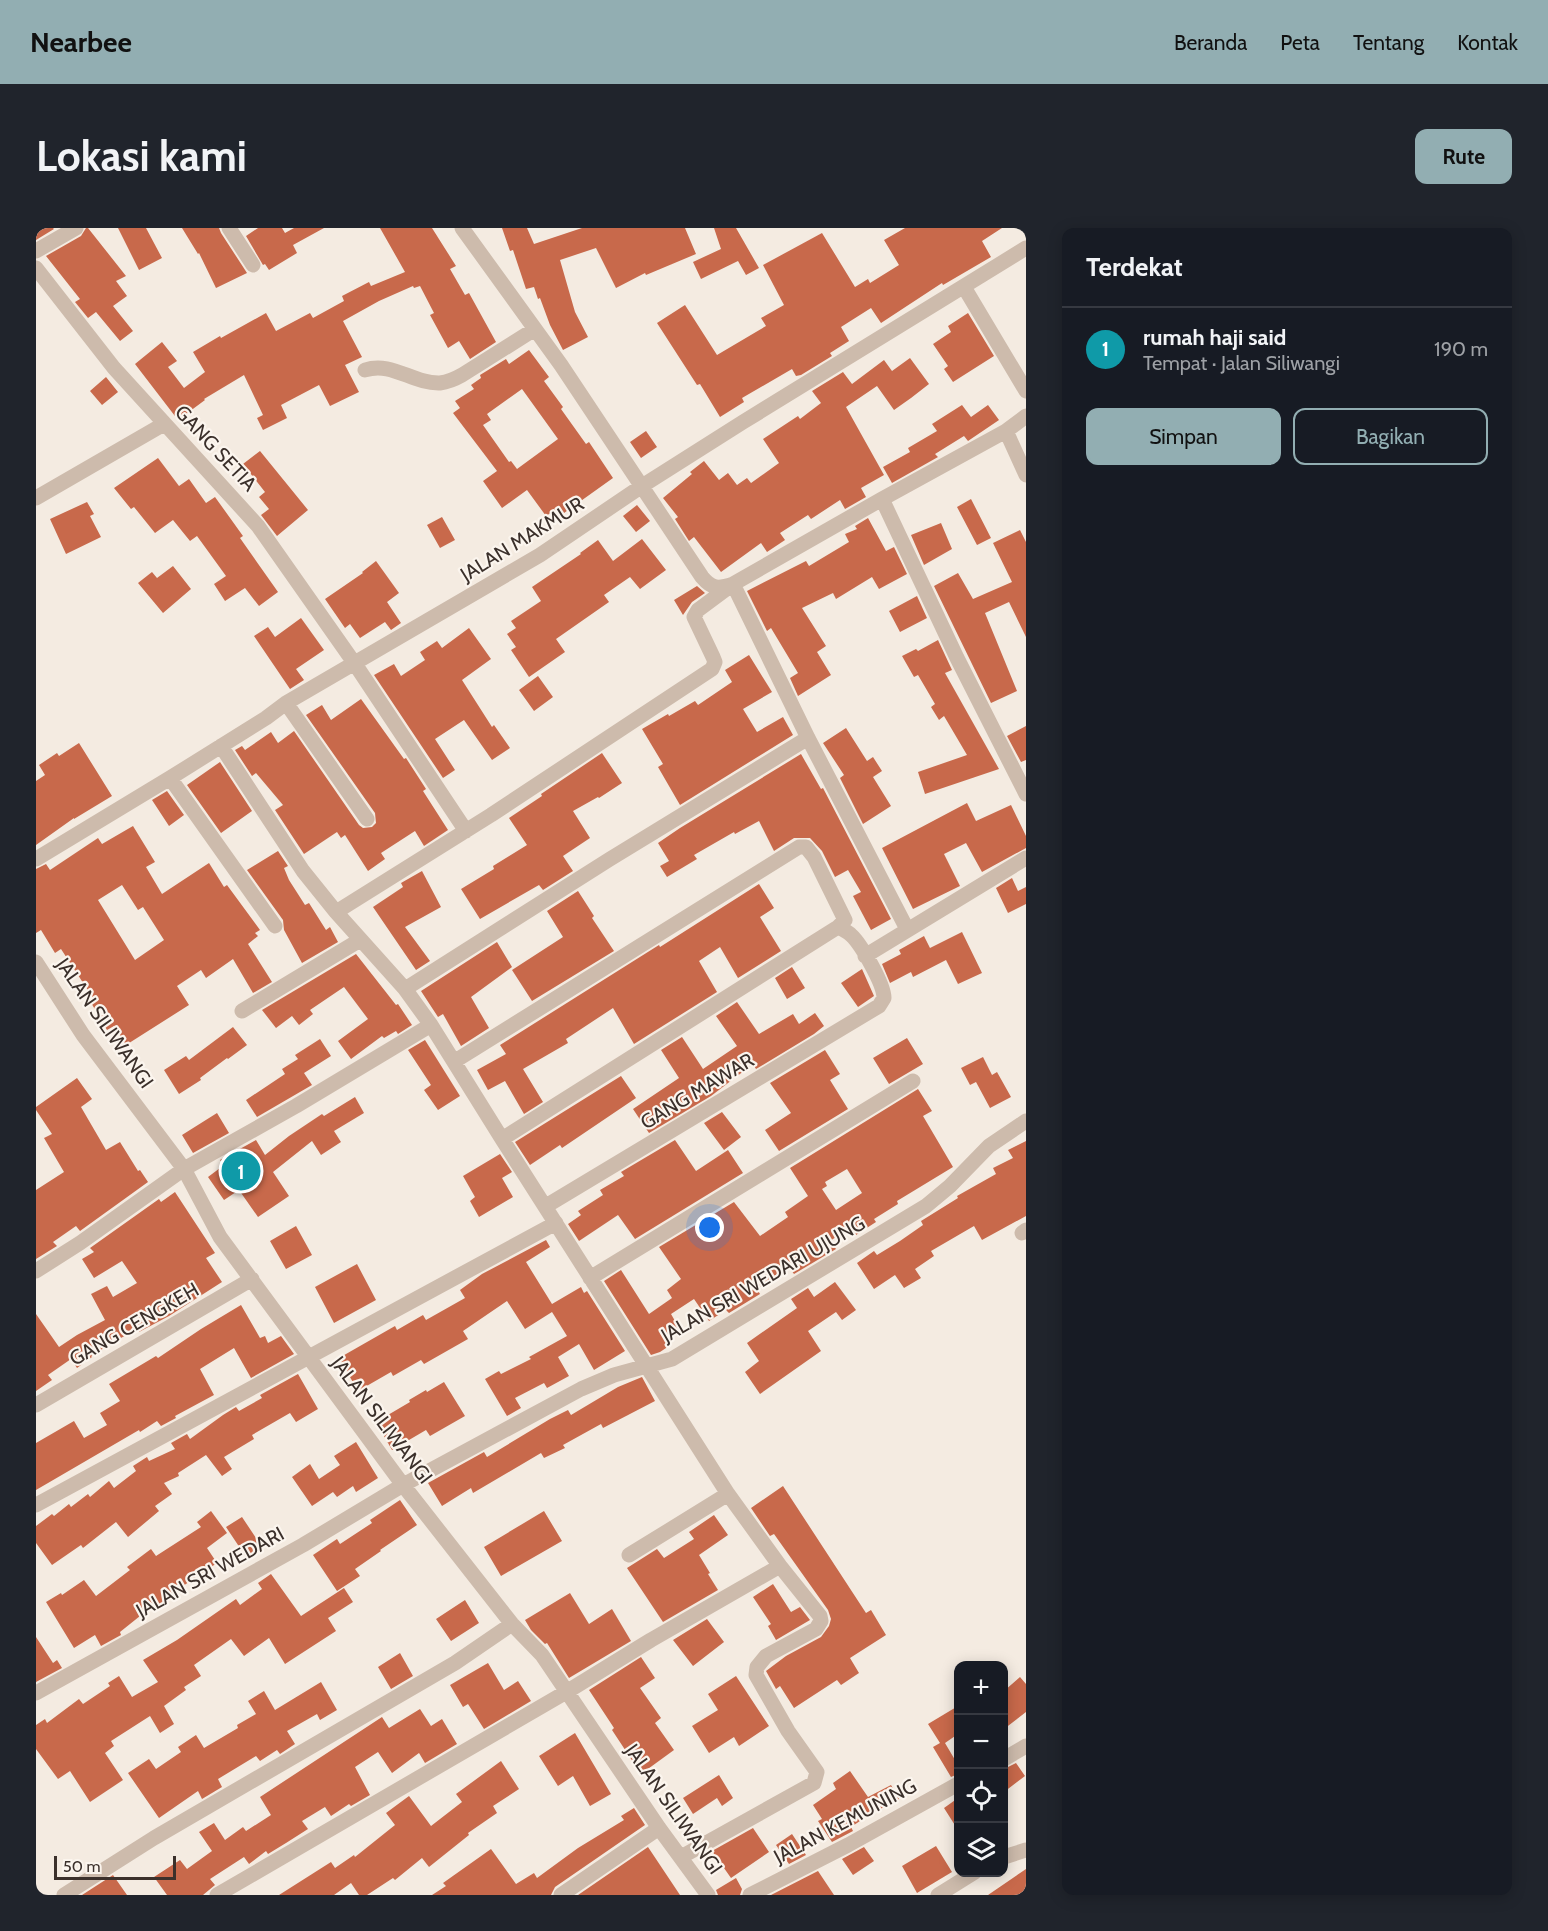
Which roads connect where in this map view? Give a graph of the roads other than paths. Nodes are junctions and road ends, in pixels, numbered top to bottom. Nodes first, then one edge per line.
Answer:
1 (76, 228) edge
2 (230, 228) edge
3 (462, 228) edge
4 (1026, 248) edge
5 (36, 251) edge
6 (253, 265) dead end
7 (36, 268) edge
8 (964, 287) junction
9 (535, 329) junction
10 (365, 370) dead end
11 (1026, 391) edge
12 (1026, 416) edge
13 (165, 424) junction
14 (1006, 431) junction
15 (1026, 475) edge
16 (642, 486) junction
17 (36, 498) edge
18 (882, 499) junction
19 (733, 584) junction
20 (355, 664) junction
21 (286, 703) junction
22 (808, 738) junction
23 (221, 746) junction
24 (170, 778) junction
25 (1026, 794) edge
26 (367, 819) dead end
27 (466, 831) junction
28 (1026, 858) edge
29 (36, 859) edge
30 (336, 912) junction
31 (275, 926) dead end
32 (838, 927) junction
33 (907, 929) junction
34 (360, 940) junction
35 (865, 956) junction
36 (36, 962) edge
37 (405, 989) junction
38 (242, 1011) dead end
39 (431, 1025) junction
40 (455, 1061) junction
41 (913, 1081) dead end
42 (1026, 1121) edge
43 (502, 1139) junction
44 (184, 1169) junction
45 (546, 1206) junction
46 (556, 1223) junction
47 (36, 1271) edge
48 (590, 1278) junction
49 (252, 1279) junction
50 (309, 1356) junction
51 (647, 1365) junction
52 (36, 1405) edge
53 (403, 1485) junction
54 (728, 1494) junction
55 (36, 1505) edge
56 (629, 1555) dead end
57 (780, 1566) junction
58 (512, 1624) junction
59 (568, 1692) junction
60 (36, 1693) edge
61 (1026, 1746) edge
62 (1008, 1757) edge
63 (954, 1786) edge
64 (659, 1828) junction
65 (1026, 1850) edge
66 (1008, 1856) edge
67 (681, 1857) junction
68 (967, 1877) edge
69 (64, 1895) edge
70 (217, 1895) edge
71 (561, 1895) edge
72 (708, 1895) edge
73 (750, 1895) edge
74 (938, 1895) edge

1 - 5 street
2 - 6 street
3 - 9 street
4 - 8 street, JALAN MAKMUR
7 - 13 street, GANG SETIA
8 - 11 street
8 - 16 street, JALAN MAKMUR
9 - 10 street
9 - 16 street
12 - 14 street
13 - 17 street
13 - 20 street, GANG SETIA
14 - 15 street
14 - 18 street
16 - 19 street
16 - 20 street, JALAN MAKMUR
18 - 19 street
18 - 25 street
19 - 22 street
19 - 27 street
20 - 21 street, JALAN MAKMUR
20 - 27 street, GANG SETIA
21 - 23 street, JALAN MAKMUR
21 - 26 street
22 - 33 street
22 - 37 street
23 - 24 street, JALAN MAKMUR
23 - 30 street
24 - 29 street, JALAN MAKMUR
24 - 31 street
27 - 30 street
28 - 33 street
30 - 34 street
32 - 35 street
32 - 40 street
32 - 43 street
33 - 35 street
34 - 37 street
34 - 38 street
35 - 45 street, GANG MAWAR
36 - 44 street, JALAN SILIWANGI
37 - 39 street
39 - 40 street
39 - 44 street
40 - 43 street
41 - 48 street
42 - 51 street, JALAN SRI WEDARI UJUNG
43 - 45 street
44 - 47 street
44 - 49 street, JALAN SILIWANGI
45 - 46 street
46 - 48 street
46 - 50 street
48 - 51 street
49 - 50 street, JALAN SILIWANGI
49 - 52 street, GANG CENGKEH
50 - 53 street, JALAN SILIWANGI
50 - 55 street
51 - 53 street, JALAN SRI WEDARI UJUNG
51 - 54 street
53 - 58 street, JALAN SILIWANGI
53 - 60 street, JALAN SRI WEDARI
54 - 56 street
54 - 57 street
57 - 59 street
57 - 67 street
58 - 59 street, JALAN SILIWANGI
58 - 69 street
59 - 64 street, JALAN SILIWANGI
59 - 70 street
61 - 62 street
63 - 73 street, JALAN KEMUNING
64 - 67 street, JALAN SILIWANGI
64 - 71 street
65 - 66 street
67 - 72 street, JALAN SILIWANGI
68 - 74 street

